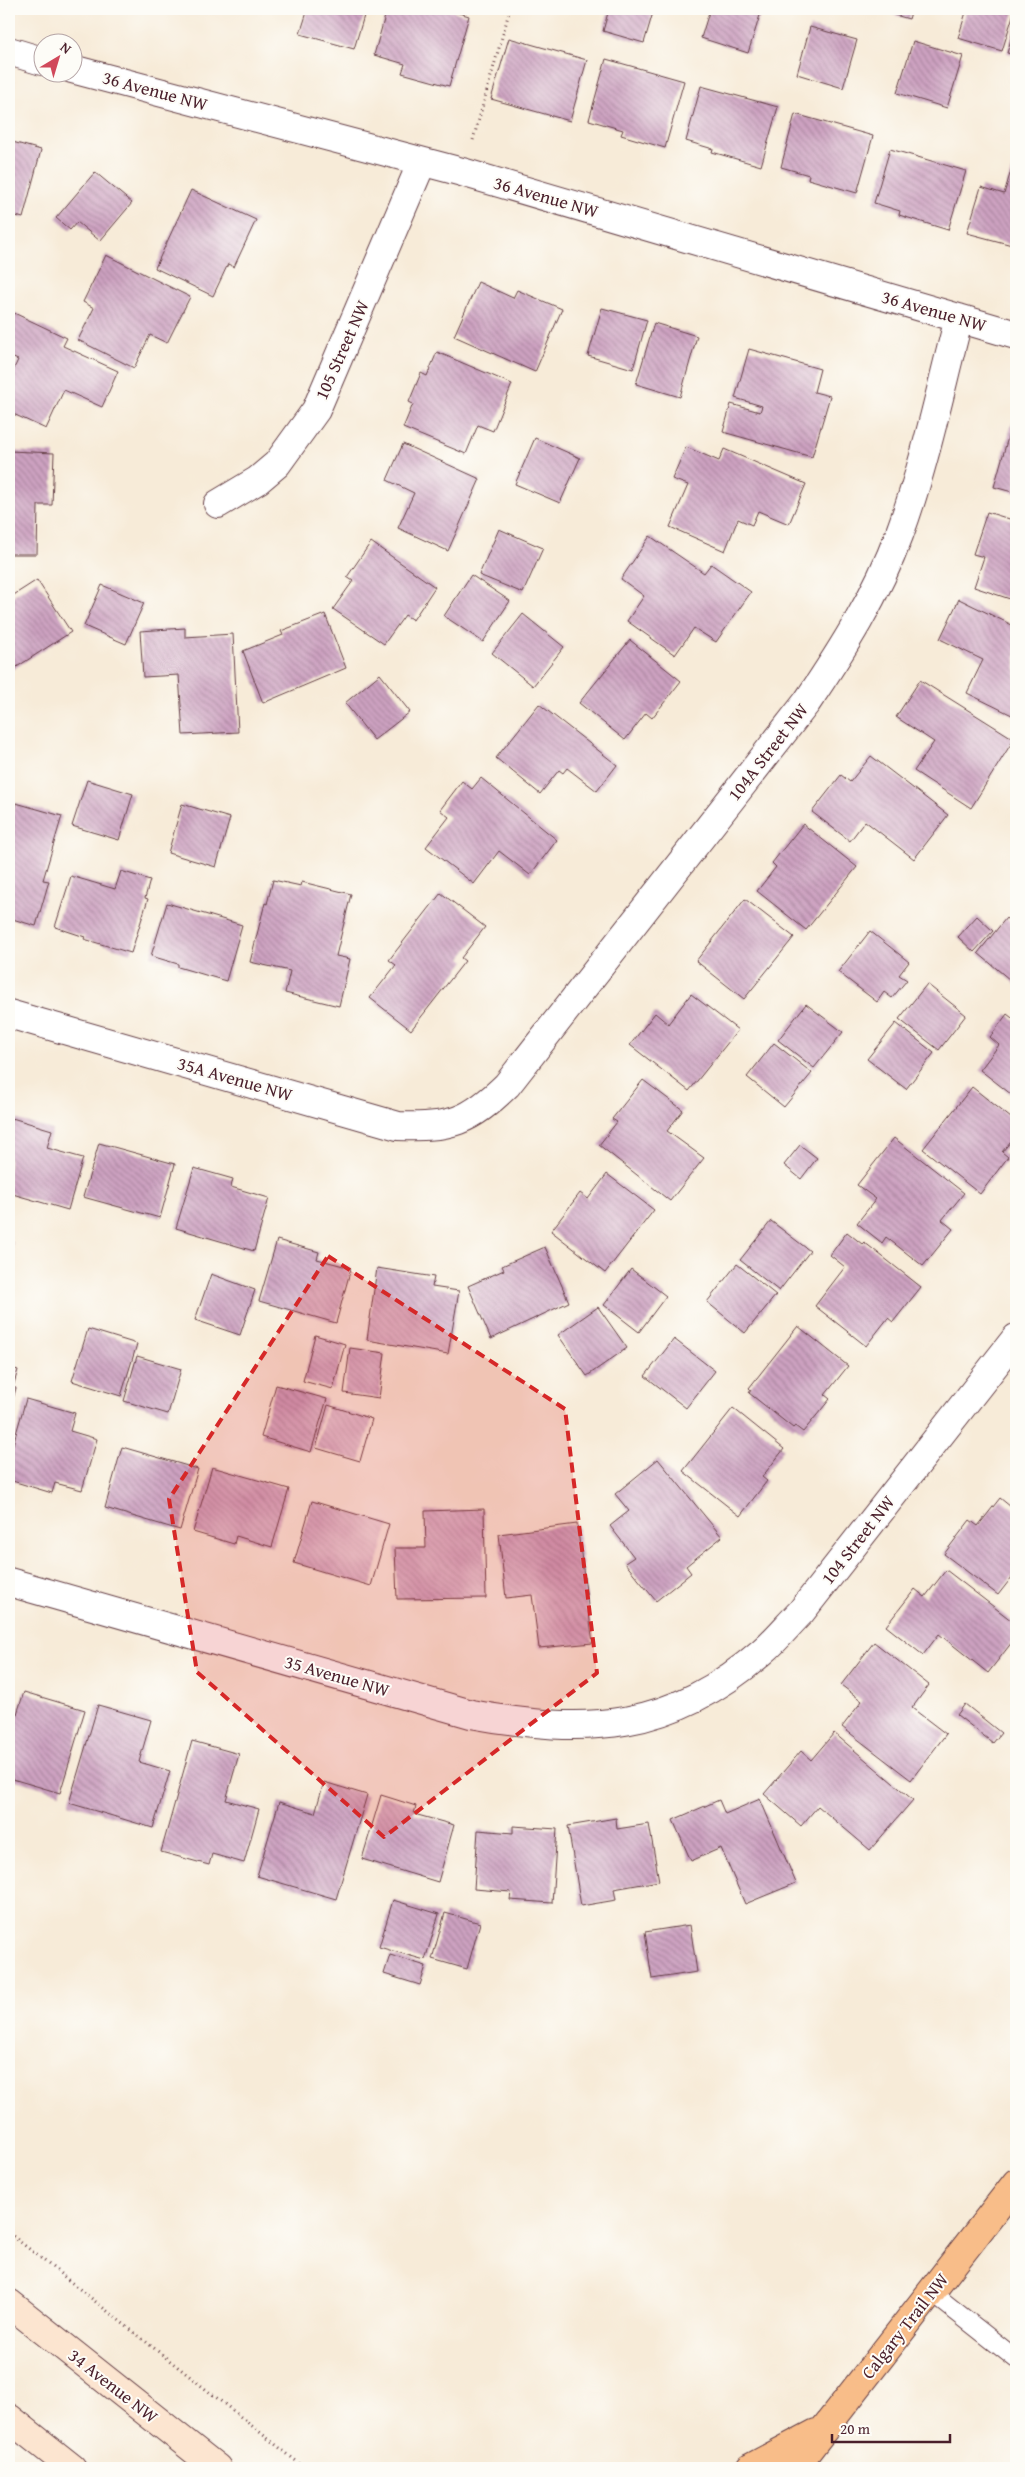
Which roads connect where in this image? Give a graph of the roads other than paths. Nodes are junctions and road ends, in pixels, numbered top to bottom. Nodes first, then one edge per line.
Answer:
1 (9, 52) edge
2 (32, 58) edge
3 (82, 72) edge
4 (422, 162) junction
5 (959, 318) junction
6 (1016, 335) edge
7 (218, 504) dead end
8 (9, 1014) edge
9 (463, 1120) joint
10 (1016, 1338) edge
11 (9, 1582) edge
12 (670, 1710) joint
13 (1016, 2183) edge
14 (931, 2292) junction
15 (9, 2303) edge
16 (1016, 2359) edge
17 (9, 2418) edge
18 (824, 2429) junction
19 (72, 2468) edge
20 (217, 2468) edge
21 (750, 2468) edge
22 (794, 2468) edge

1 - 2 street
3 - 4 street, 36 Avenue NW
4 - 5 street, 36 Avenue NW
4 - 7 street, 105 Street NW
5 - 6 street, 36 Avenue NW
5 - 9 street, 104A Street NW
8 - 9 street, 35A Avenue NW
10 - 12 street, 104 Street NW
11 - 12 street, 35 Avenue NW
13 - 14 highway, Calgary Trail NW
14 - 16 lane
14 - 18 highway, Calgary Trail NW
15 - 20 main road, 34 Avenue NW
17 - 19 main road
18 - 21 highway
18 - 22 highway, Calgary Trail NW

